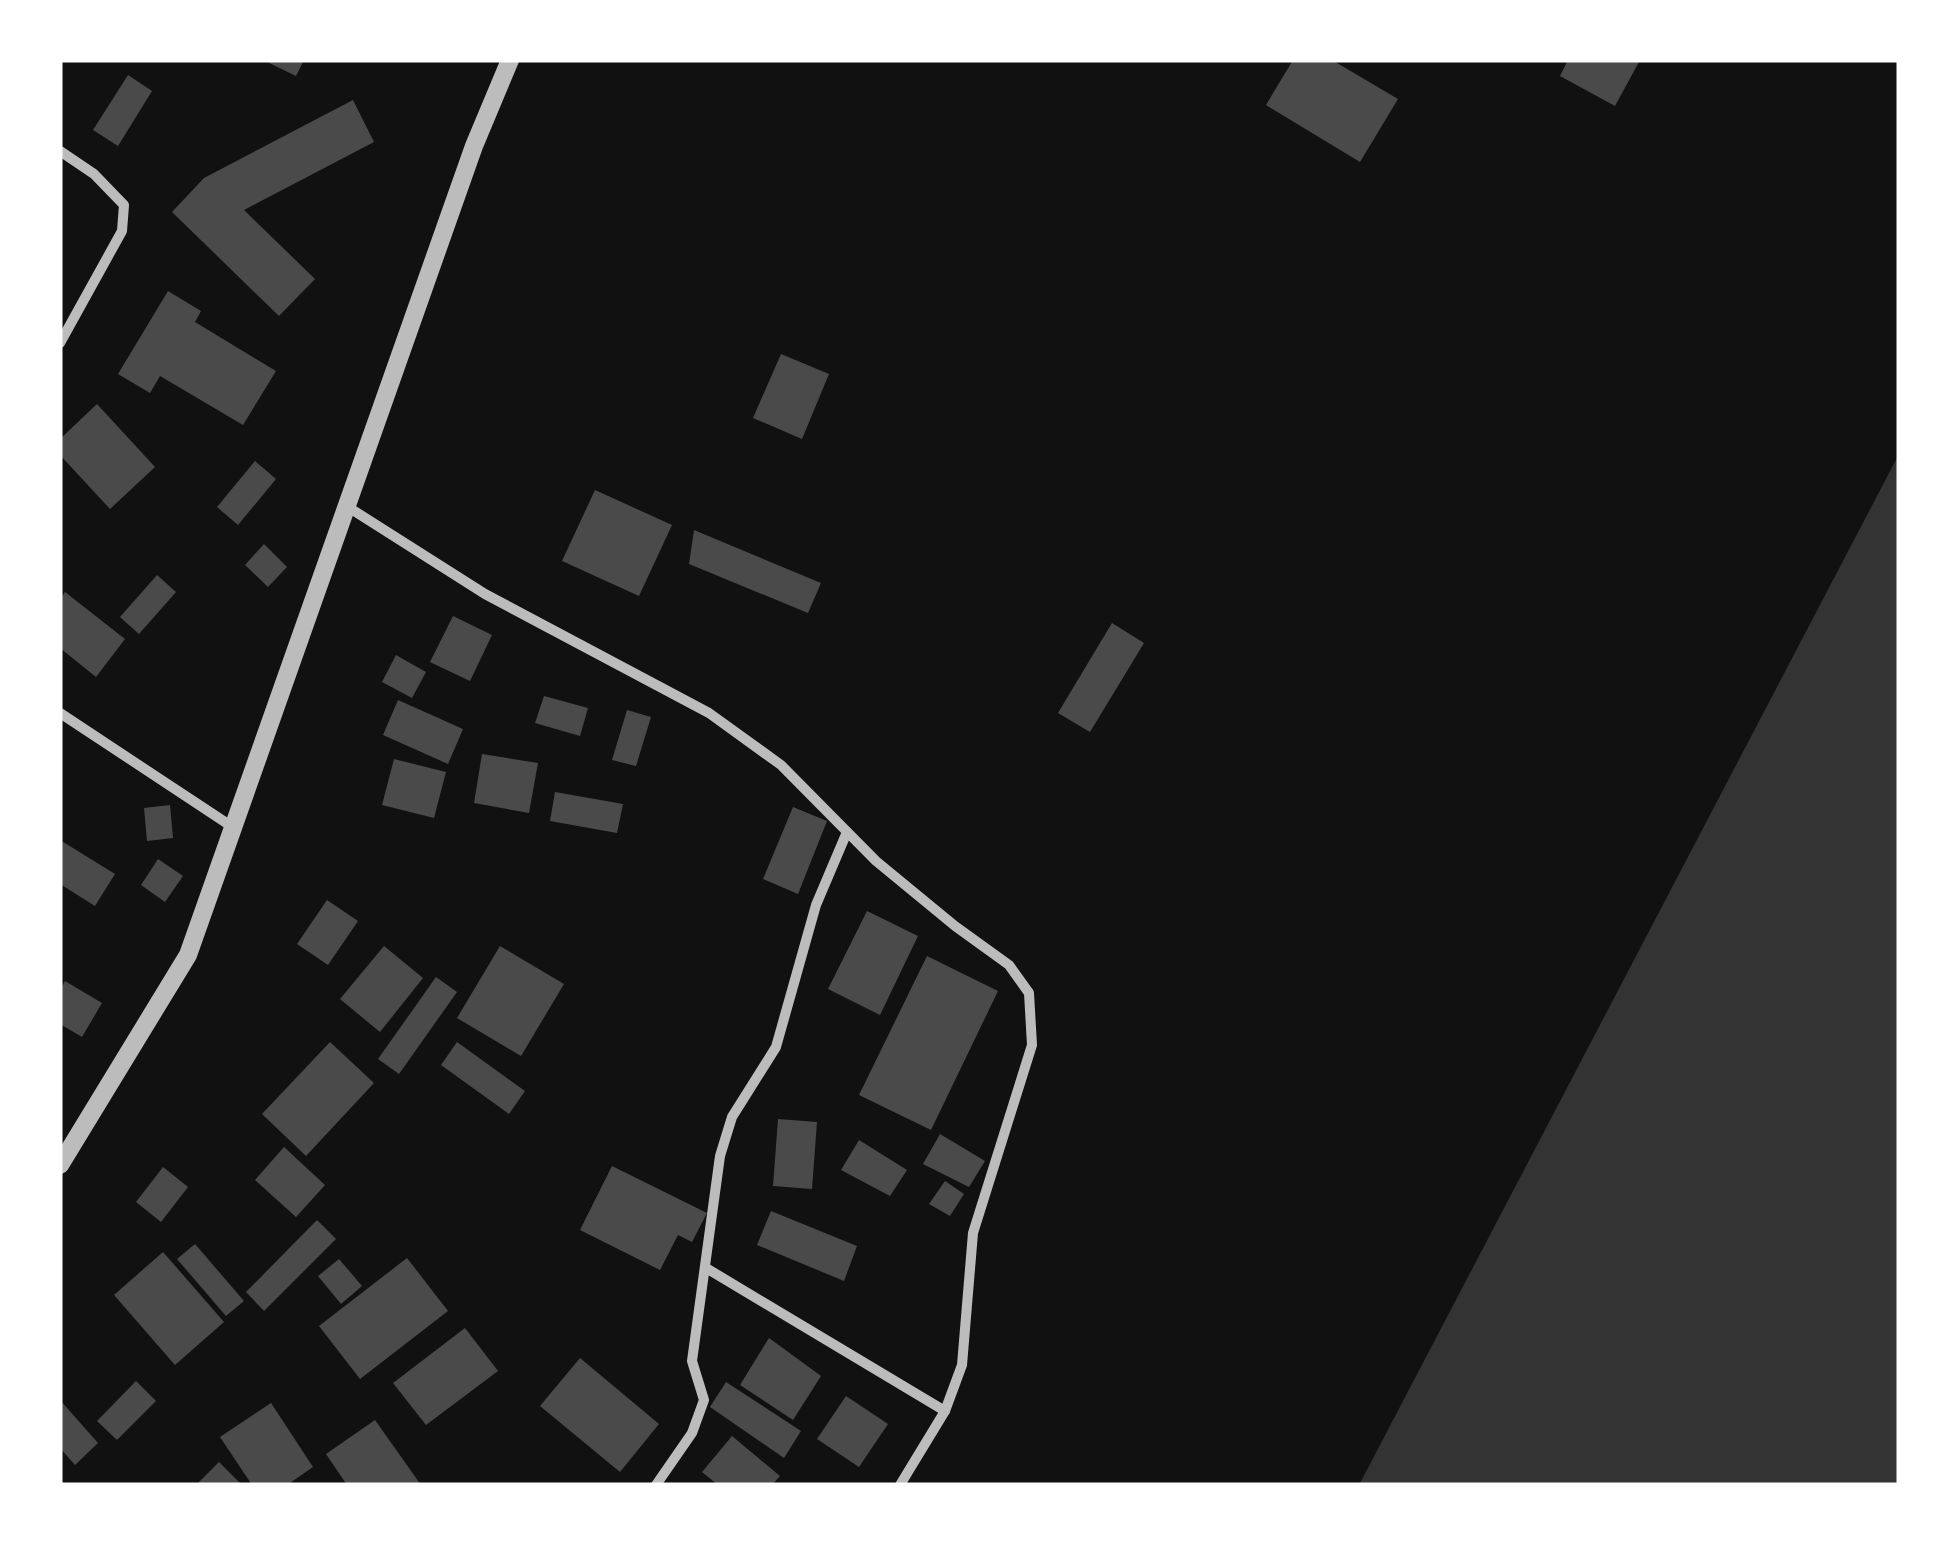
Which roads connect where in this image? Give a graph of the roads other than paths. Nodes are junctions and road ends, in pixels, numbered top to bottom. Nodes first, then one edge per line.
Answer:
1 (510, 60) edge
2 (60, 151) edge
3 (60, 343) edge
4 (348, 507) junction
5 (60, 714) edge
6 (234, 828) junction
7 (848, 832) junction
8 (60, 1165) edge
9 (706, 1268) junction
10 (945, 1411) junction
11 (656, 1485) edge
12 (900, 1485) edge

1 - 4 street
2 - 3 street
4 - 6 street
4 - 7 street
5 - 6 street
6 - 8 street
7 - 9 street
7 - 10 street
9 - 10 street
9 - 11 street
10 - 12 street

